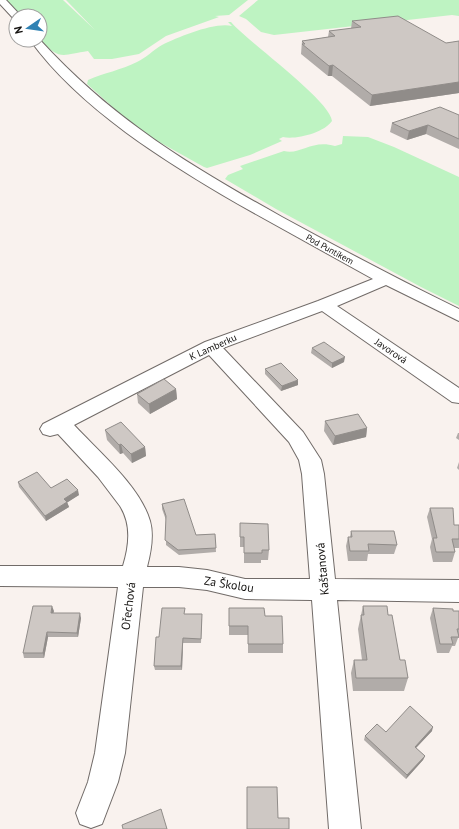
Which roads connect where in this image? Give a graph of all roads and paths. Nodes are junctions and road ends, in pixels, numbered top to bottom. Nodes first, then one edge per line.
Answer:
1 (1, 0) edge
2 (8, 8) edge
3 (41, 48) edge
4 (386, 279) junction
5 (324, 306) junction
6 (459, 316) edge
7 (211, 346) junction
8 (459, 397) edge
9 (55, 427) joint
10 (0, 576) edge
11 (132, 576) junction
12 (324, 589) junction
13 (459, 591) edge
14 (91, 813) dead end
15 (345, 829) edge

1 - 2 street
3 - 4 street, Pod Puntíkem
4 - 5 street, K Lamberku
4 - 6 street, Pod Puntíkem
5 - 7 street, K Lamberku
5 - 8 street, Javorová
7 - 9 street, K Lamberku
7 - 12 street, Kaštanová
9 - 11 street, Ořechová
10 - 11 street, Za Školou
11 - 12 street, Za Školou
11 - 14 street, Ořechová
12 - 13 street, Za Školou
12 - 15 street, Kaštanová

